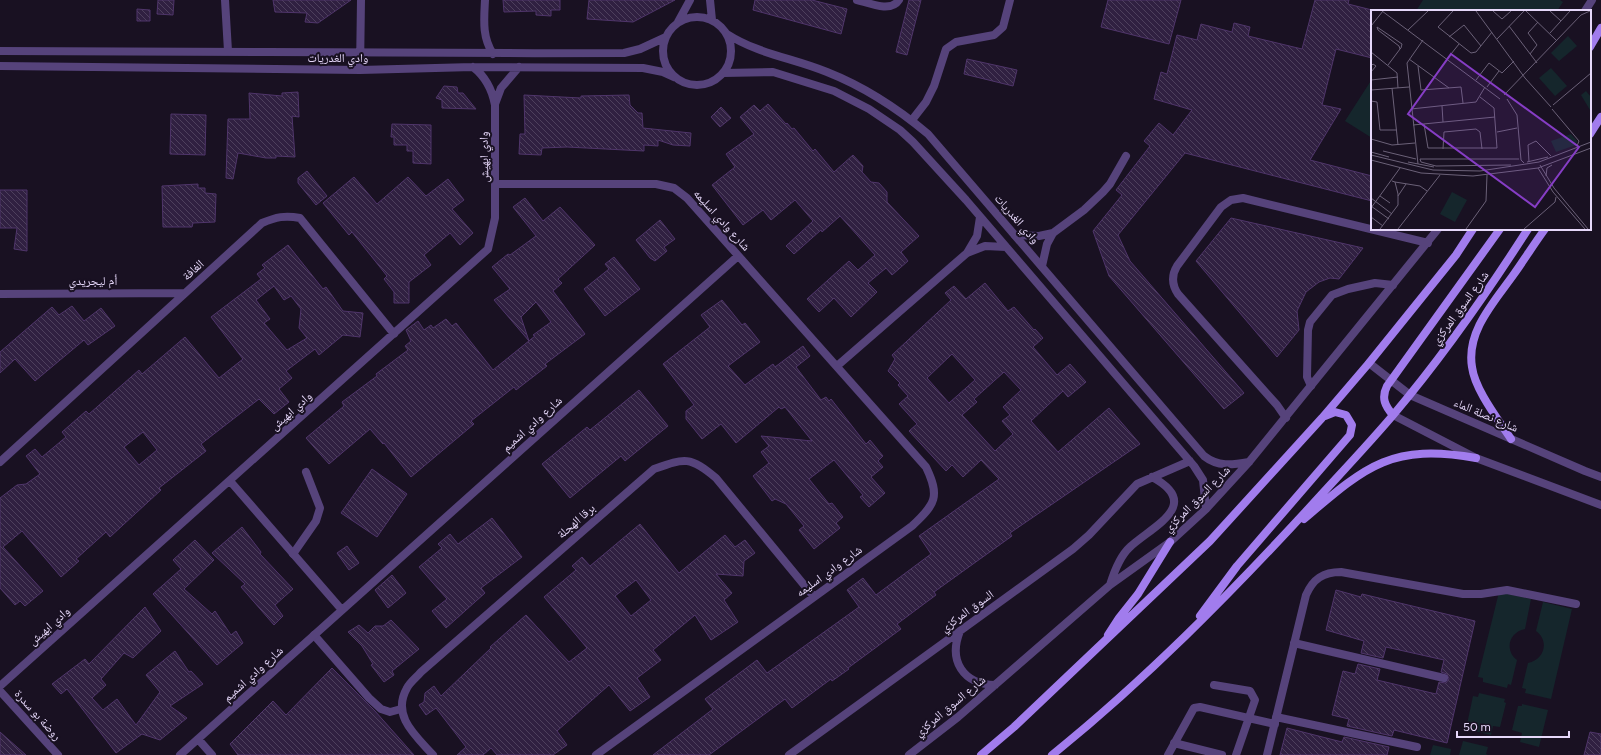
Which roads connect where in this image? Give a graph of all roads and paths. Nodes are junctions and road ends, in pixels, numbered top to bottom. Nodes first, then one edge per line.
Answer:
1 (225, 0) edge
2 (361, 0) edge
3 (485, 0) edge
4 (690, 0) edge
5 (710, 0) edge
6 (857, 0) edge
7 (899, 0) edge
8 (1010, 0) edge
9 (1591, 0) edge
10 (1586, 10) edge
11 (712, 20) junction
12 (678, 22) junction
13 (1601, 28) edge
14 (727, 34) junction
15 (666, 37) junction
16 (1591, 45) edge
17 (0, 51) edge
18 (228, 51) junction
19 (360, 53) junction
20 (493, 54) junction
21 (0, 66) edge
22 (473, 67) junction
23 (519, 67) junction
24 (360, 70) junction
25 (723, 73) junction
26 (674, 77) junction
27 (495, 105) junction
28 (1601, 117) edge
29 (912, 120) junction
30 (1591, 132) edge
31 (1126, 156) dead end
32 (496, 184) junction
33 (980, 217) junction
34 (1371, 229) edge
35 (1375, 230) edge
36 (1437, 230) edge
37 (1472, 230) edge
38 (1499, 230) edge
39 (1527, 230) edge
40 (1544, 230) edge
41 (1053, 233) junction
42 (1015, 235) junction
43 (1428, 243) junction
44 (1006, 247) junction
45 (967, 253) junction
46 (738, 256) junction
47 (1042, 266) junction
48 (1393, 285) junction
49 (185, 293) junction
50 (0, 294) edge
51 (394, 334) junction
52 (1369, 363) junction
53 (837, 366) junction
54 (1391, 380) junction
55 (1311, 386) junction
56 (1410, 395) junction
57 (1393, 416) junction
58 (1286, 418) junction
59 (1322, 418) junction
60 (1511, 439) junction
61 (1476, 458) junction
62 (1190, 461) junction
63 (0, 462) edge
64 (1249, 462) junction
65 (306, 472) dead end
66 (1152, 477) junction
67 (1601, 477) edge
68 (230, 481) junction
69 (1601, 505) edge
70 (1206, 509) junction
71 (1170, 542) junction
72 (1278, 542) junction
73 (293, 554) junction
74 (1110, 585) junction
75 (814, 597) junction
76 (1576, 604) dead end
77 (342, 610) junction
78 (960, 630) junction
79 (314, 635) junction
80 (1180, 642) junction
81 (1104, 643) junction
82 (1294, 643) junction
83 (1444, 678) dead end
84 (995, 685) junction
85 (1214, 685) dead end
86 (0, 686) edge
87 (0, 691) edge
88 (401, 709) junction
89 (1250, 718) junction
90 (1276, 720) junction
91 (198, 739) junction
92 (1174, 743) junction
93 (1417, 747) dead end
94 (58, 755) edge
95 (180, 755) edge
96 (212, 755) edge
97 (433, 755) edge
98 (596, 755) edge
99 (788, 755) edge
100 (909, 755) edge
101 (981, 755) edge
102 (1052, 755) edge
103 (1168, 755) edge
104 (1222, 755) edge
105 (1236, 755) edge
106 (1267, 755) edge

1 - 18 street
2 - 19 street
3 - 20 street
4 - 12 street
5 - 11 street
6 - 7 street
8 - 29 street
9 - 10 street
11 - 12 street
11 - 14 street
12 - 15 street
13 - 16 main road
14 - 25 street
14 - 29 street, وادي الغدريات
15 - 20 street, وادي الغدريات
15 - 26 street
17 - 18 street, وادي الغدريات
18 - 19 street, وادي الغدريات
19 - 20 street, وادي الغدريات
19 - 24 street
21 - 24 street, وادي الغدريات
22 - 23 street, وادي الغدريات
22 - 24 street, وادي الغدريات
22 - 27 street, وادي ابهيش
23 - 26 street, وادي الغدريات
23 - 27 street, وادي ابهيش
25 - 26 street
25 - 33 street
27 - 32 street, وادي ابهيش
28 - 30 main road
29 - 42 street, وادي الغدريات
31 - 41 street
32 - 46 street, شارع وادي اسليمه
32 - 51 street, وادي ابهيش
33 - 44 street
33 - 45 street
34 - 58 street
35 - 43 street
36 - 43 street, شارع السوق المركزي
37 - 52 main road
38 - 54 main road
39 - 56 main road, شارع السوق المركزي
40 - 60 main road
41 - 42 street
41 - 47 street
42 - 47 street, وادي الغدريات
43 - 48 street, شارع السوق المركزي
44 - 45 street
44 - 62 street
45 - 53 street
46 - 53 street, شارع وادي اسليمه
46 - 77 street, شارع وادي اشميم
47 - 64 street, وادي الغدريات
48 - 55 street, شارع السوق المركزي
48 - 55 street
49 - 50 street, أم ليجريدي
49 - 51 street, الغافة
49 - 63 street, الغافة
51 - 68 street, وادي ابهيش
52 - 54 street, شارع نصلة الماء
52 - 59 main road
53 - 75 street, شارع وادي اسليمه
54 - 56 street, شارع نصلة الماء
54 - 57 main road
55 - 58 street, شارع السوق المركزي
56 - 57 main road, شارع السوق المركزي
56 - 60 street, شارع نصلة الماء
57 - 61 street
57 - 72 main road, شارع السوق المركزي
58 - 64 street, شارع السوق المركزي
59 - 80 main road
59 - 81 main road
60 - 67 street, شارع نصلة الماء
61 - 69 street
61 - 72 main road
62 - 66 street, السوق المركزي
62 - 70 street
64 - 70 street, شارع السوق المركزي
65 - 73 street
66 - 74 street
66 - 78 street, السوق المركزي
68 - 73 street
68 - 86 street, وادي ابهيش
70 - 71 street, شارع السوق المركزي
71 - 74 street, شارع السوق المركزي
71 - 81 main road
72 - 80 main road, شارع السوق المركزي
73 - 77 street
74 - 84 street, شارع السوق المركزي
75 - 88 street, برقا الهجلة
75 - 98 street, شارع وادي اسليمه
76 - 82 street
77 - 79 street, شارع وادي اشميم
78 - 84 street
78 - 99 street, السوق المركزي
79 - 88 street
79 - 91 street, شارع وادي اشميم
80 - 102 main road, شارع السوق المركزي
81 - 101 main road
82 - 83 street
82 - 90 street
84 - 100 street, شارع السوق المركزي
85 - 89 street
87 - 94 street, روضة بو سدرة
88 - 97 street
89 - 90 street
89 - 92 street
89 - 105 street
90 - 93 street
90 - 106 street
91 - 95 street, شارع وادي اشميم
91 - 96 street
92 - 103 street
92 - 104 street

